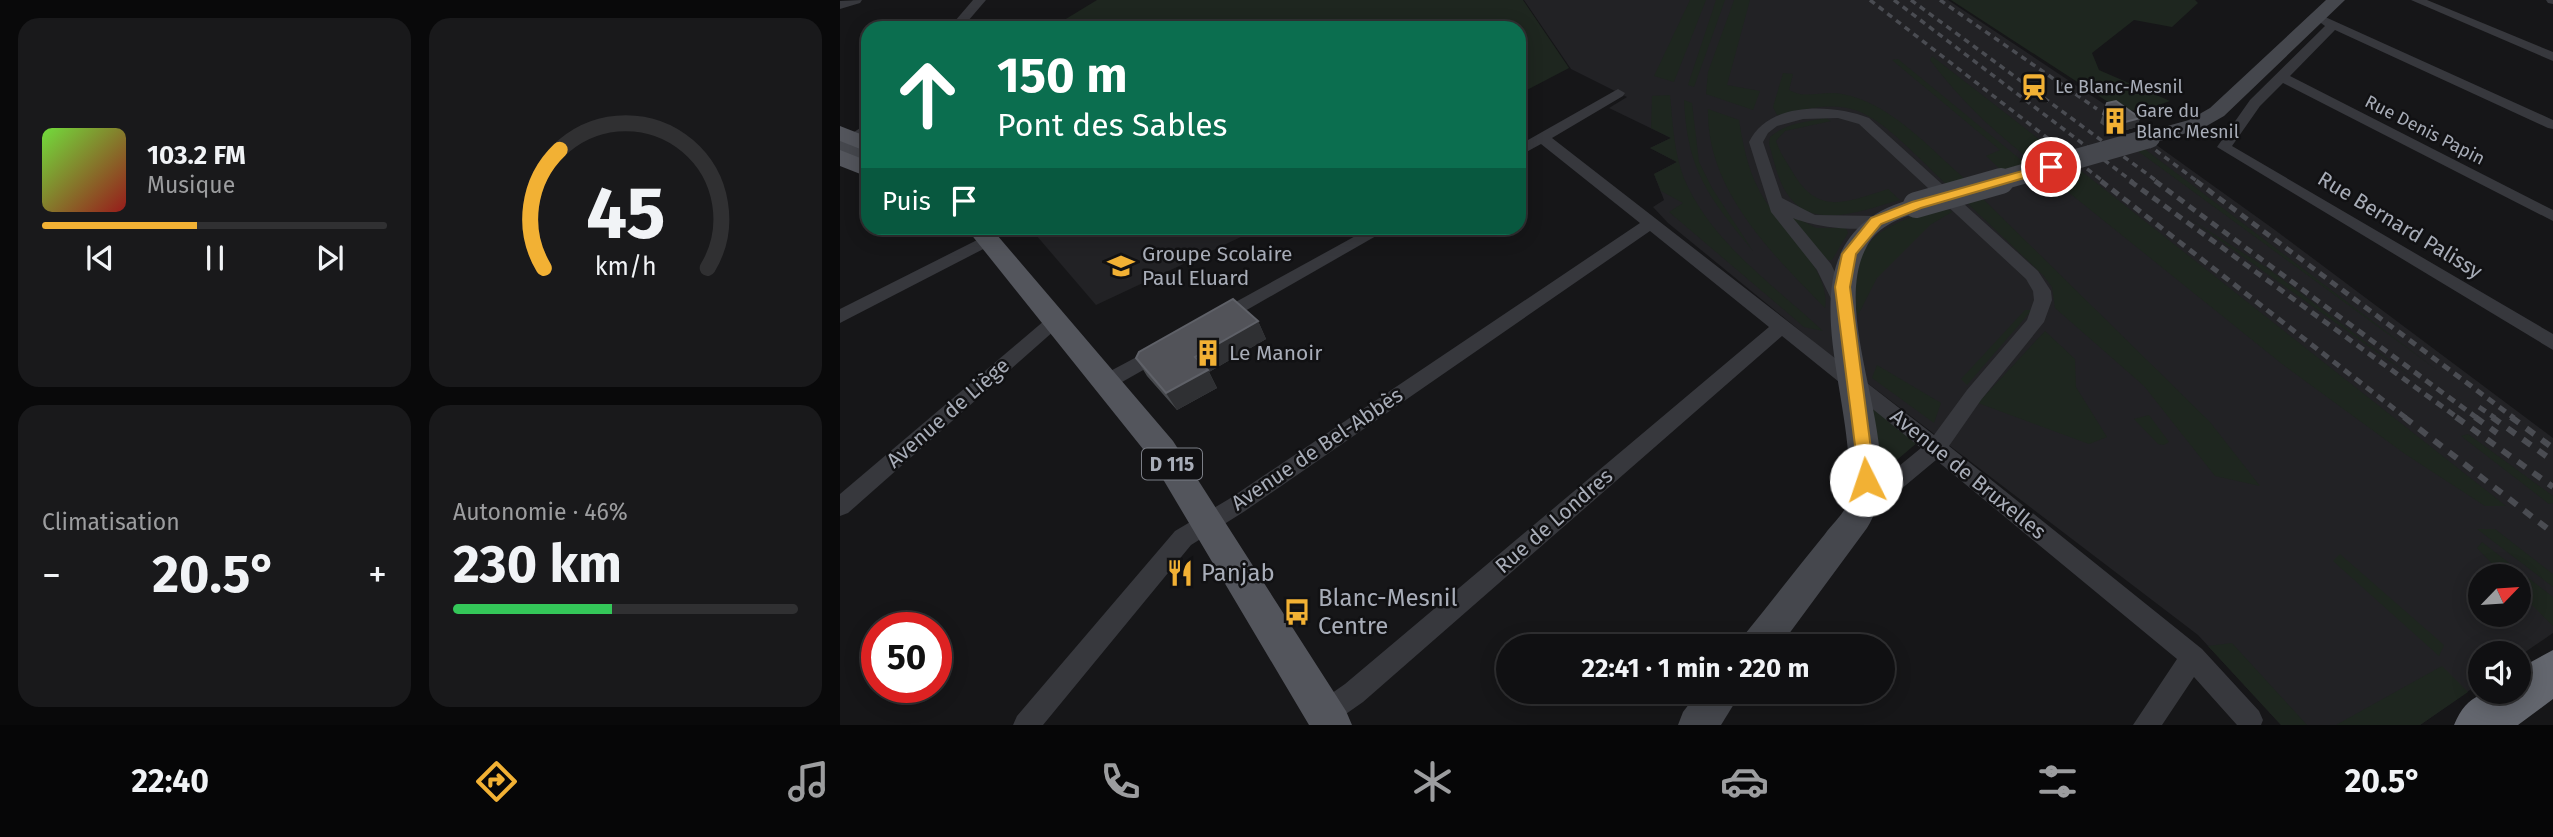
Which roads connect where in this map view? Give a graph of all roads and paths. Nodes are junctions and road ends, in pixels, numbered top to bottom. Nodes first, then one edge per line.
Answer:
1 (856, 0) edge
2 (980, 0) edge
3 (2336, 0) edge
4 (2417, 0) edge
5 (840, 5) edge
6 (961, 21) edge
7 (2326, 21) junction
8 (2553, 57) edge
9 (2280, 76) junction
10 (1618, 93) dead end
11 (2553, 125) edge
12 (1543, 138) junction
13 (1526, 147) edge
14 (840, 158) edge
15 (861, 167) edge
16 (1774, 197) junction
17 (2553, 216) edge
18 (1876, 221) junction
19 (1652, 222) junction
20 (981, 235) edge
21 (986, 235) edge
22 (1369, 235) edge
23 (1844, 311) junction
24 (840, 317) edge
25 (1057, 319) junction
26 (1782, 326) junction
27 (1203, 327) edge
28 (1180, 341) edge
29 (2553, 343) edge
30 (1108, 381) junction
31 (1853, 382) junction
32 (1936, 448) junction
33 (840, 507) edge
34 (1862, 509) junction
35 (1208, 521) junction
36 (1767, 634) edge
37 (2193, 657) junction
38 (2553, 672) edge
39 (1713, 704) edge
40 (1328, 719) edge
41 (2250, 720) dead end
42 (1026, 725) edge
43 (1697, 725) edge
44 (2146, 725) edge
45 (2478, 725) edge

1 - 5 street
2 - 6 street
3 - 7 main road
4 - 8 street
7 - 9 street
7 - 11 street
7 - 18 main road, bridge
9 - 17 street, Rue Denis Papin
9 - 29 street, Rue Bernard Palissy
10 - 12 street
12 - 13 street
12 - 19 street, Avenue de Bruxelles
14 - 15 main road
16 - 18 street
16 - 23 street
16 - 32 street
18 - 23 main road
19 - 26 street, Avenue de Bruxelles
19 - 35 street, Avenue de Bel-Abbès
20 - 24 street
21 - 25 main road, D 115
22 - 27 street
23 - 31 main road
25 - 30 main road, D 115
25 - 33 street, Avenue de Liège
26 - 31 street, Avenue de Bruxelles
26 - 40 street, Rue de Londres
28 - 30 street
30 - 35 main road, D 115
31 - 32 street, Avenue de Bruxelles
31 - 34 main road
32 - 34 street
32 - 37 street, Avenue de Bruxelles
34 - 36 main road
35 - 40 main road, D 115
35 - 42 street, Avenue de Bel-Abbès
37 - 41 street, Avenue de Bruxelles
37 - 44 street
38 - 45 highway
39 - 43 main road

